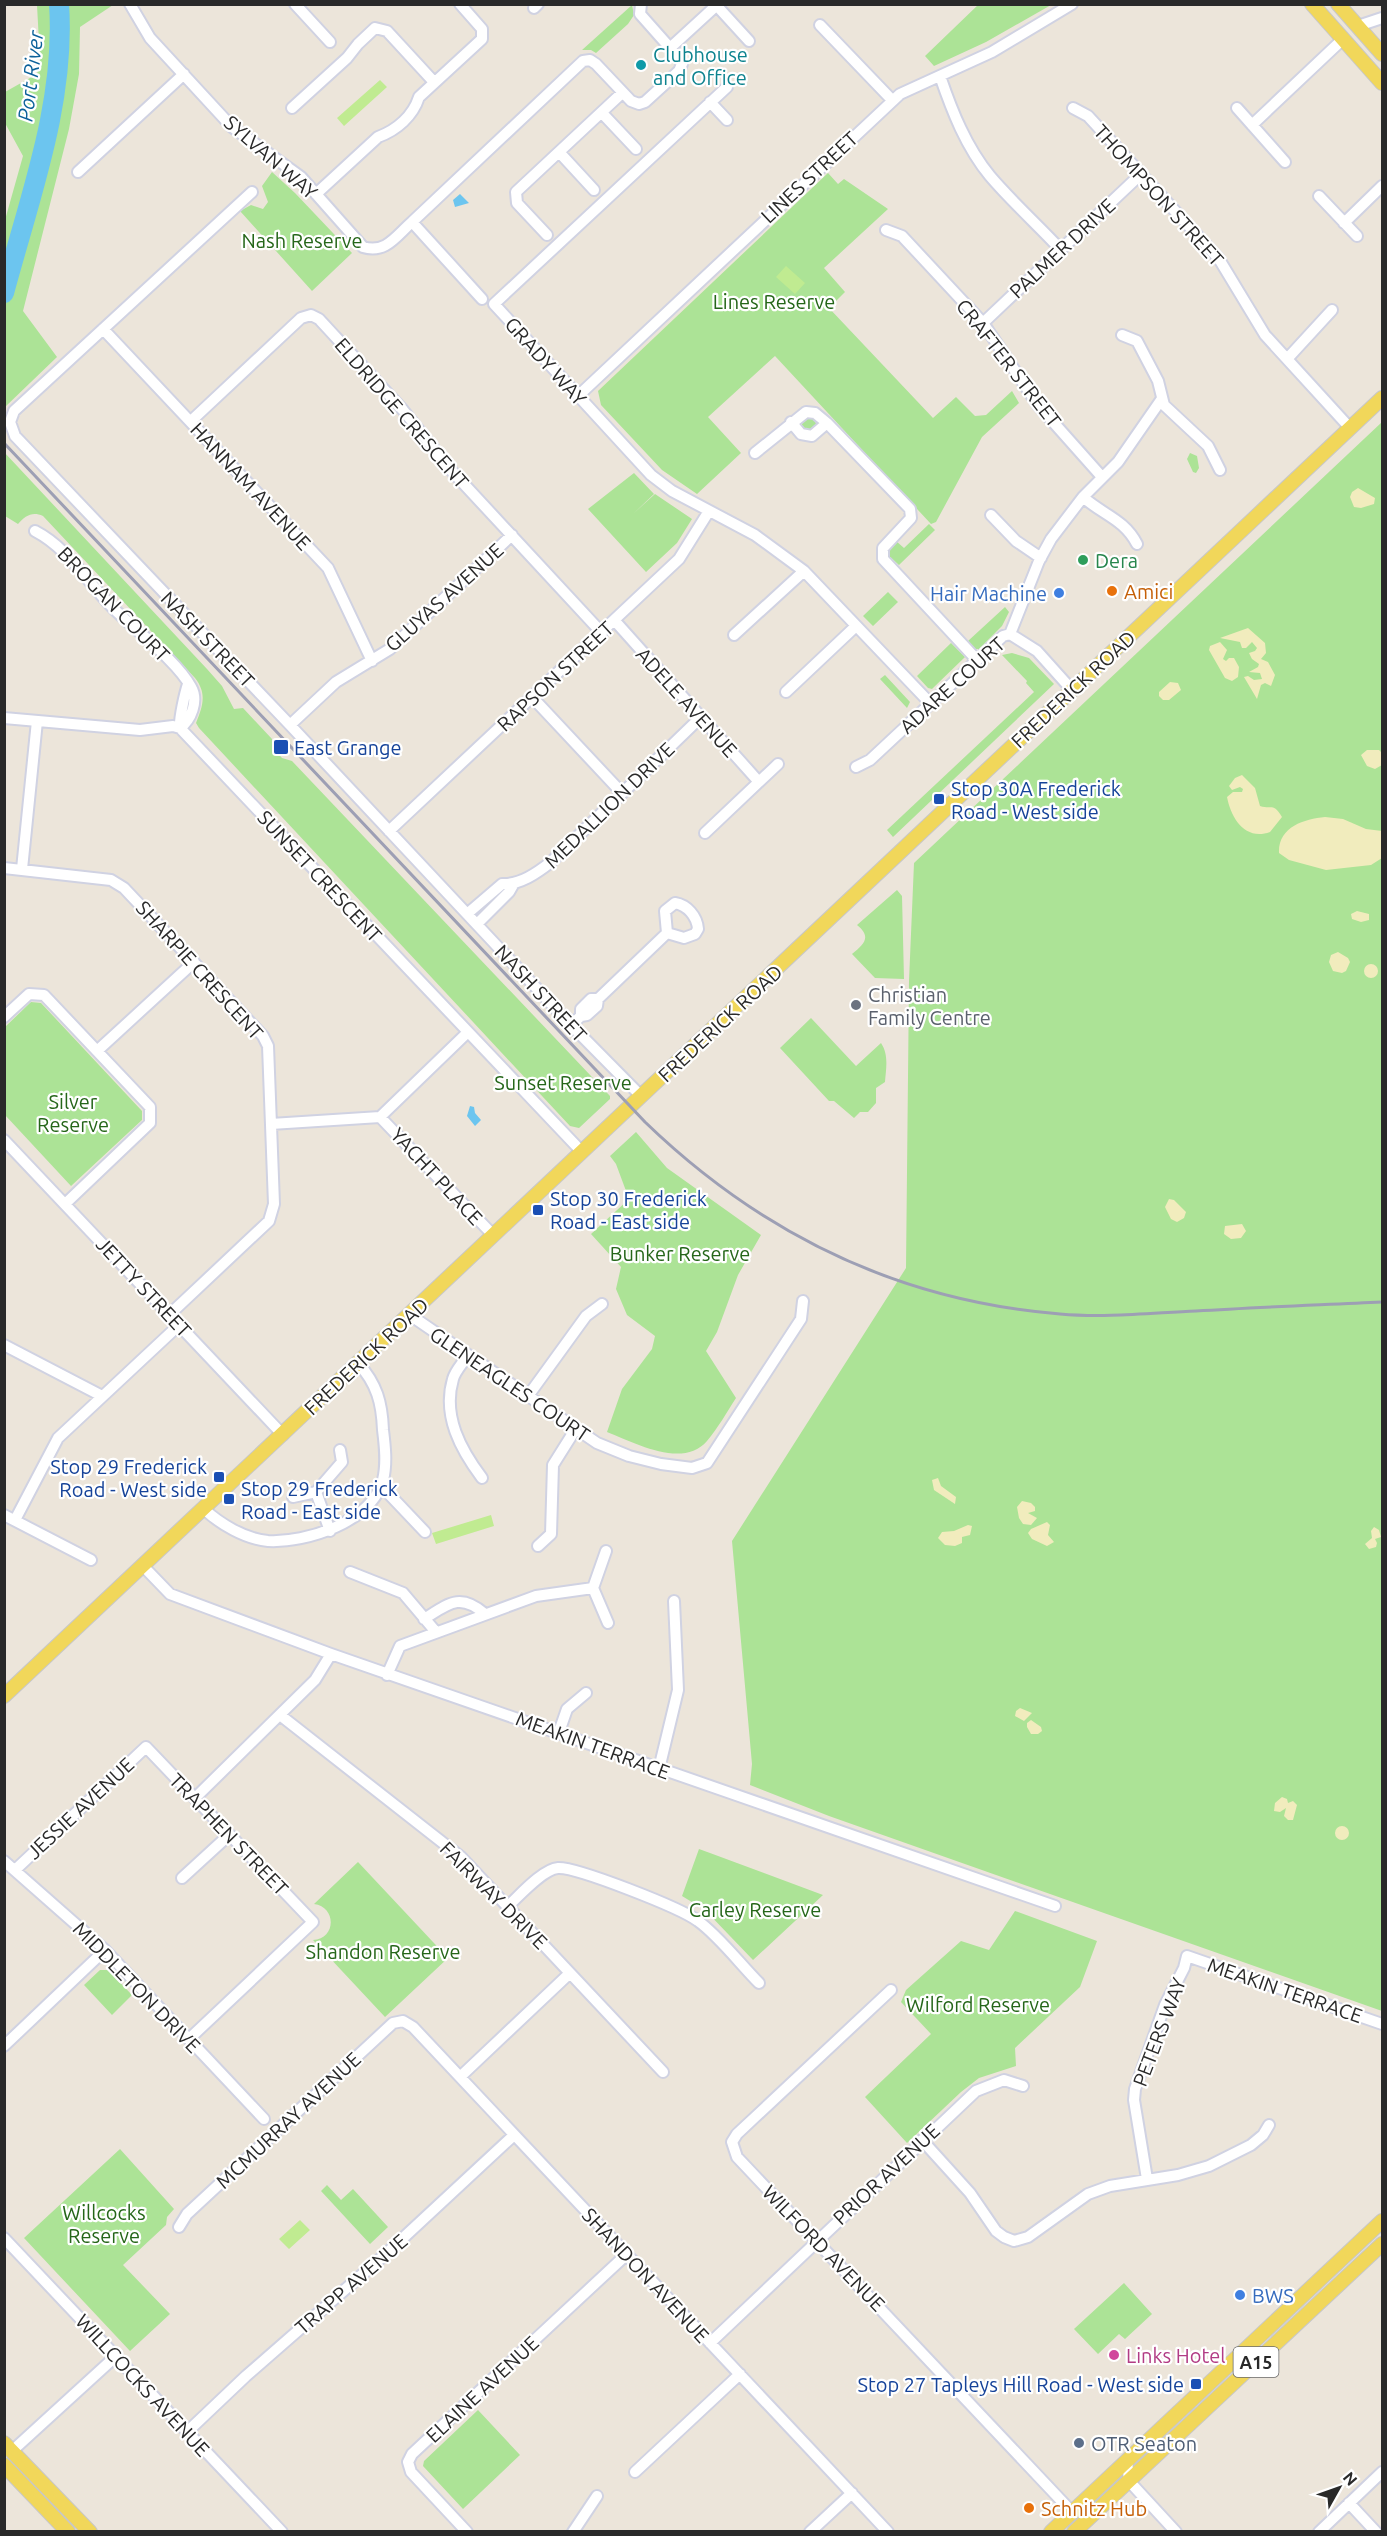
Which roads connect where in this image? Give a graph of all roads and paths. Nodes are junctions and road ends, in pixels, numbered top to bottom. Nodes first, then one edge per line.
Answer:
1 (130, 4) edge
2 (295, 4) edge
3 (460, 4) edge
4 (641, 4) edge
5 (1072, 4) edge
6 (1312, 4) edge
7 (1338, 4) edge
8 (717, 5) edge
9 (1383, 18) edge
10 (820, 25) dead end
11 (1358, 26) junction
12 (1343, 39) junction
13 (749, 41) dead end
14 (330, 42) dead end
15 (670, 48) junction
16 (1383, 54) edge
17 (183, 74) junction
18 (940, 76) junction
19 (434, 82) junction
20 (1383, 83) edge
21 (727, 87) dead end
22 (622, 93) junction
23 (892, 100) junction
24 (710, 102) junction
25 (292, 108) dead end
26 (1073, 108) dead end
27 (1237, 108) dead end
28 (602, 113) junction
29 (727, 120) dead end
30 (1252, 125) junction
31 (636, 149) dead end
32 (559, 152) junction
33 (1285, 162) dead end
34 (78, 172) dead end
35 (1141, 174) junction
36 (1383, 186) edge
37 (594, 190) dead end
38 (252, 192) dead end
39 (316, 194) junction
40 (1319, 196) dead end
41 (412, 222) junction
42 (1344, 223) junction
43 (886, 230) dead end
44 (547, 235) dead end
45 (1357, 236) dead end
46 (1061, 250) junction
47 (482, 298) dead end
48 (1332, 310) dead end
49 (983, 323) junction
50 (103, 329) junction
51 (1122, 335) dead end
52 (1287, 359) junction
53 (578, 396) junction
54 (1383, 398) edge
55 (1161, 400) junction
56 (191, 421) junction
57 (791, 422) junction
58 (827, 423) junction
59 (1350, 428) junction
60 (755, 453) dead end
61 (1220, 470) dead end
62 (1102, 477) junction
63 (1083, 497) junction
64 (709, 511) junction
65 (991, 514) dead end
66 (35, 531) dead end
67 (512, 535) junction
68 (1137, 544) dead end
69 (1041, 558) junction
70 (804, 571) junction
71 (615, 621) junction
72 (856, 626) junction
73 (602, 633) junction
74 (1010, 634) junction
75 (734, 635) dead end
76 (977, 660) junction
77 (372, 661) junction
78 (1072, 690) junction
79 (786, 692) dead end
80 (532, 697) junction
81 (930, 703) junction
82 (701, 717) junction
83 (4, 718) edge
84 (37, 721) junction
85 (291, 725) junction
86 (180, 728) junction
87 (778, 764) dead end
88 (856, 767) dead end
89 (759, 782) junction
90 (622, 793) junction
91 (389, 831) junction
92 (705, 833) dead end
93 (4, 868) edge
94 (22, 869) junction
95 (513, 885) junction
96 (467, 914) junction
97 (477, 924) junction
98 (667, 933) dead end
99 (194, 962) junction
100 (4, 1017) edge
101 (571, 1025) junction
102 (468, 1032) junction
103 (97, 1051) junction
104 (641, 1096) junction
105 (380, 1117) junction
106 (271, 1124) junction
107 (4, 1140) edge
108 (582, 1152) junction
109 (65, 1204) junction
110 (493, 1235) junction
111 (803, 1301) dead end
112 (602, 1304) dead end
113 (169, 1315) junction
114 (410, 1315) junction
115 (179, 1325) junction
116 (4, 1345) edge
117 (467, 1356) junction
118 (358, 1364) junction
119 (102, 1396) junction
120 (528, 1396) junction
121 (575, 1430) junction
122 (282, 1435) junction
123 (340, 1450) dead end
124 (482, 1478) dead end
125 (382, 1482) junction
126 (316, 1492) junction
127 (293, 1497) dead end
128 (204, 1509) junction
129 (10, 1517) edge
130 (330, 1531) junction
131 (425, 1532) dead end
132 (537, 1546) dead end
133 (606, 1551) dead end
134 (91, 1560) dead end
135 (143, 1566) junction
136 (350, 1572) dead end
137 (593, 1588) junction
138 (674, 1601) dead end
139 (484, 1614) junction
140 (424, 1619) junction
141 (608, 1623) dead end
142 (436, 1632) junction
143 (331, 1654) junction
144 (387, 1675) junction
145 (586, 1693) dead end
146 (4, 1696) edge
147 (280, 1715) junction
148 (559, 1732) junction
149 (146, 1747) joint
150 (659, 1769) junction
151 (195, 1798) junction
152 (229, 1835) junction
153 (4, 1861) edge
154 (15, 1870) junction
155 (182, 1878) dead end
156 (508, 1906) junction
157 (1055, 1906) dead end
158 (105, 1950) junction
159 (1187, 1956) joint
160 (570, 1973) junction
161 (759, 1983) dead end
162 (891, 1990) dead end
163 (403, 2020) joint
164 (1383, 2024) edge
165 (189, 2039) junction
166 (4, 2046) edge
167 (663, 2072) dead end
168 (460, 2077) junction
169 (1023, 2086) dead end
170 (264, 2119) dead end
171 (1269, 2125) dead end
172 (514, 2135) junction
173 (922, 2140) junction
174 (1147, 2179) junction
175 (179, 2227) dead end
176 (1380, 2229) edge
177 (4, 2238) edge
178 (817, 2240) junction
179 (1383, 2244) edge
180 (627, 2254) junction
181 (710, 2343) junction
182 (115, 2357) junction
183 (740, 2374) junction
184 (187, 2432) junction
185 (8, 2447) edge
186 (1127, 2460) junction
187 (635, 2472) dead end
188 (1383, 2472) edge
189 (7, 2473) edge
190 (1129, 2481) junction
191 (1104, 2482) junction
192 (852, 2493) junction
193 (597, 2496) dead end
194 (1349, 2503) junction
195 (1072, 2512) junction
196 (68, 2532) edge
197 (90, 2532) edge
198 (282, 2532) edge
199 (467, 2532) edge
200 (573, 2532) edge
201 (810, 2532) edge
202 (888, 2532) edge
203 (1051, 2532) edge
204 (1074, 2532) edge
205 (1176, 2532) edge
206 (1318, 2532) edge
207 (1377, 2532) edge

1 - 17 street, SYLVAN WAY
2 - 14 street
3 - 19 street
4 - 15 street
5 - 18 street, LINES STREET
6 - 12 main road
7 - 11 main road
8 - 13 street
8 - 15 street
9 - 11 street
10 - 23 street
11 - 16 main road
12 - 20 main road
12 - 30 street
15 - 22 street
17 - 34 street
17 - 39 street, SYLVAN WAY
18 - 23 street, LINES STREET
18 - 46 street
19 - 25 street
19 - 39 street
21 - 24 street, GRADY WAY
22 - 28 street
22 - 41 street, SYLVAN WAY
23 - 53 street, LINES STREET
24 - 29 street
24 - 53 street, GRADY WAY
26 - 35 street, THOMPSON STREET
27 - 30 street
28 - 31 street
28 - 32 street
30 - 33 street
32 - 37 street
32 - 44 street
35 - 46 street, PALMER DRIVE
35 - 52 street, THOMPSON STREET
36 - 42 street
38 - 50 street, NASH STREET
39 - 41 street, SYLVAN WAY
40 - 42 street
41 - 47 street
42 - 45 street
43 - 49 street, CRAFTER STREET
46 - 49 street, PALMER DRIVE
48 - 52 street
49 - 62 street, CRAFTER STREET
50 - 56 street, HANNAM AVENUE
50 - 85 street, NASH STREET
51 - 55 street
52 - 59 street, THOMPSON STREET
53 - 64 street, GRADY WAY
54 - 59 main road, FREDERICK ROAD
55 - 61 street
55 - 62 street
56 - 67 street, ELDRIDGE CRESCENT
56 - 77 street, HANNAM AVENUE
57 - 58 street
57 - 58 street
57 - 60 street
58 - 76 street
59 - 78 main road, FREDERICK ROAD
62 - 63 street
63 - 68 street
63 - 69 street
64 - 70 street, GRADY WAY
64 - 71 street, RAPSON STREET
65 - 69 street
66 - 86 street, BROGAN COURT
67 - 73 street, ELDRIDGE CRESCENT
67 - 77 street, GLUYAS AVENUE
69 - 74 street
70 - 72 street, GRADY WAY
70 - 75 street
71 - 73 street, RAPSON STREET
71 - 82 street, ADELE AVENUE
72 - 79 street
72 - 81 street, GRADY WAY
73 - 80 street, RAPSON STREET
74 - 76 street, ADARE COURT
74 - 78 street, ADARE COURT
76 - 81 street, ADARE COURT
77 - 85 street, GLUYAS AVENUE
78 - 104 main road, FREDERICK ROAD
80 - 90 street
80 - 91 street, RAPSON STREET
81 - 88 street, ADARE COURT
82 - 89 street, ADELE AVENUE
82 - 90 street, MEDALLION DRIVE
83 - 84 street
84 - 86 street
84 - 94 street
85 - 91 street, NASH STREET
86 - 102 street, SUNSET CRESCENT
87 - 89 street
89 - 92 street
90 - 95 street, MEDALLION DRIVE
91 - 96 street, NASH STREET
93 - 94 street, SHARPIE CRESCENT
94 - 99 street, SHARPIE CRESCENT
95 - 96 street, MEDALLION DRIVE
95 - 97 street, MEDALLION DRIVE
96 - 97 street, NASH STREET
97 - 101 street, NASH STREET
98 - 101 street
99 - 103 street
99 - 106 street, SHARPIE CRESCENT
100 - 103 street
101 - 104 street, NASH STREET
102 - 105 street
102 - 108 street, SUNSET CRESCENT
103 - 109 street
104 - 108 main road, FREDERICK ROAD
105 - 106 street
105 - 110 street, YACHT PLACE
106 - 113 street, SHARPIE CRESCENT
107 - 109 street, JETTY STREET
108 - 110 main road, FREDERICK ROAD
109 - 113 street, JETTY STREET
110 - 114 main road, FREDERICK ROAD
111 - 121 street, GLENEAGLES COURT
112 - 120 street
113 - 115 street, JETTY STREET
114 - 117 street, GLENEAGLES COURT
114 - 118 main road, FREDERICK ROAD
115 - 119 street
115 - 122 street, JETTY STREET
116 - 119 street
117 - 120 street, GLENEAGLES COURT
117 - 124 street
118 - 122 main road, FREDERICK ROAD
118 - 125 street
119 - 129 street
120 - 121 street, GLENEAGLES COURT
121 - 132 street
122 - 128 main road, FREDERICK ROAD
123 - 126 street
125 - 130 street
125 - 131 street
126 - 127 street
126 - 130 street
128 - 130 street
128 - 135 main road, FREDERICK ROAD
129 - 134 street
133 - 137 street
135 - 143 street, MEAKIN TERRACE
135 - 146 main road, FREDERICK ROAD
136 - 140 street
137 - 139 street
137 - 141 street
138 - 150 street
139 - 140 street
139 - 142 street
140 - 142 street
142 - 144 street
143 - 144 street, MEAKIN TERRACE
143 - 147 street
144 - 148 street, MEAKIN TERRACE
145 - 148 street
147 - 151 street
147 - 156 street, FAIRWAY DRIVE
148 - 150 street, MEAKIN TERRACE
149 - 151 street, TRAPHEN STREET
149 - 154 street, JESSIE AVENUE
150 - 157 street, MEAKIN TERRACE
151 - 152 street, TRAPHEN STREET
152 - 155 street
152 - 165 street, TRAPHEN STREET
153 - 154 street, MIDDLETON DRIVE
154 - 158 street, MIDDLETON DRIVE
156 - 160 street, FAIRWAY DRIVE
156 - 161 street
158 - 165 street, MIDDLETON DRIVE
158 - 166 street
159 - 164 street, MEAKIN TERRACE
159 - 174 street, PETERS WAY
160 - 167 street, FAIRWAY DRIVE
160 - 168 street
162 - 178 street, WILFORD AVENUE
163 - 168 street, SHANDON AVENUE
163 - 175 street, MCMURRAY AVENUE
165 - 170 street, MIDDLETON DRIVE
168 - 172 street, SHANDON AVENUE
169 - 173 street, PRIOR AVENUE
171 - 174 street
172 - 180 street, SHANDON AVENUE
172 - 184 street, TRAPP AVENUE
173 - 174 street
173 - 178 street, PRIOR AVENUE
176 - 186 main road, A15
177 - 182 street, WILLCOCKS AVENUE
178 - 181 street, PRIOR AVENUE
178 - 195 street, WILFORD AVENUE
179 - 190 main road, A15
180 - 181 street, SHANDON AVENUE
180 - 199 street, ELAINE AVENUE
181 - 183 street, SHANDON AVENUE
182 - 184 street, WILLCOCKS AVENUE
182 - 185 street
183 - 187 street
183 - 192 street, SHANDON AVENUE
184 - 198 street, WILLCOCKS AVENUE
185 - 189 main road
185 - 197 main road
186 - 190 street
186 - 191 main road, A15
188 - 194 street
189 - 196 main road
190 - 191 street
190 - 204 main road, A15
190 - 205 street
191 - 195 main road, A15
192 - 201 street
192 - 202 street, SHANDON AVENUE
193 - 200 street
194 - 206 street
194 - 207 street
195 - 203 main road, A15

